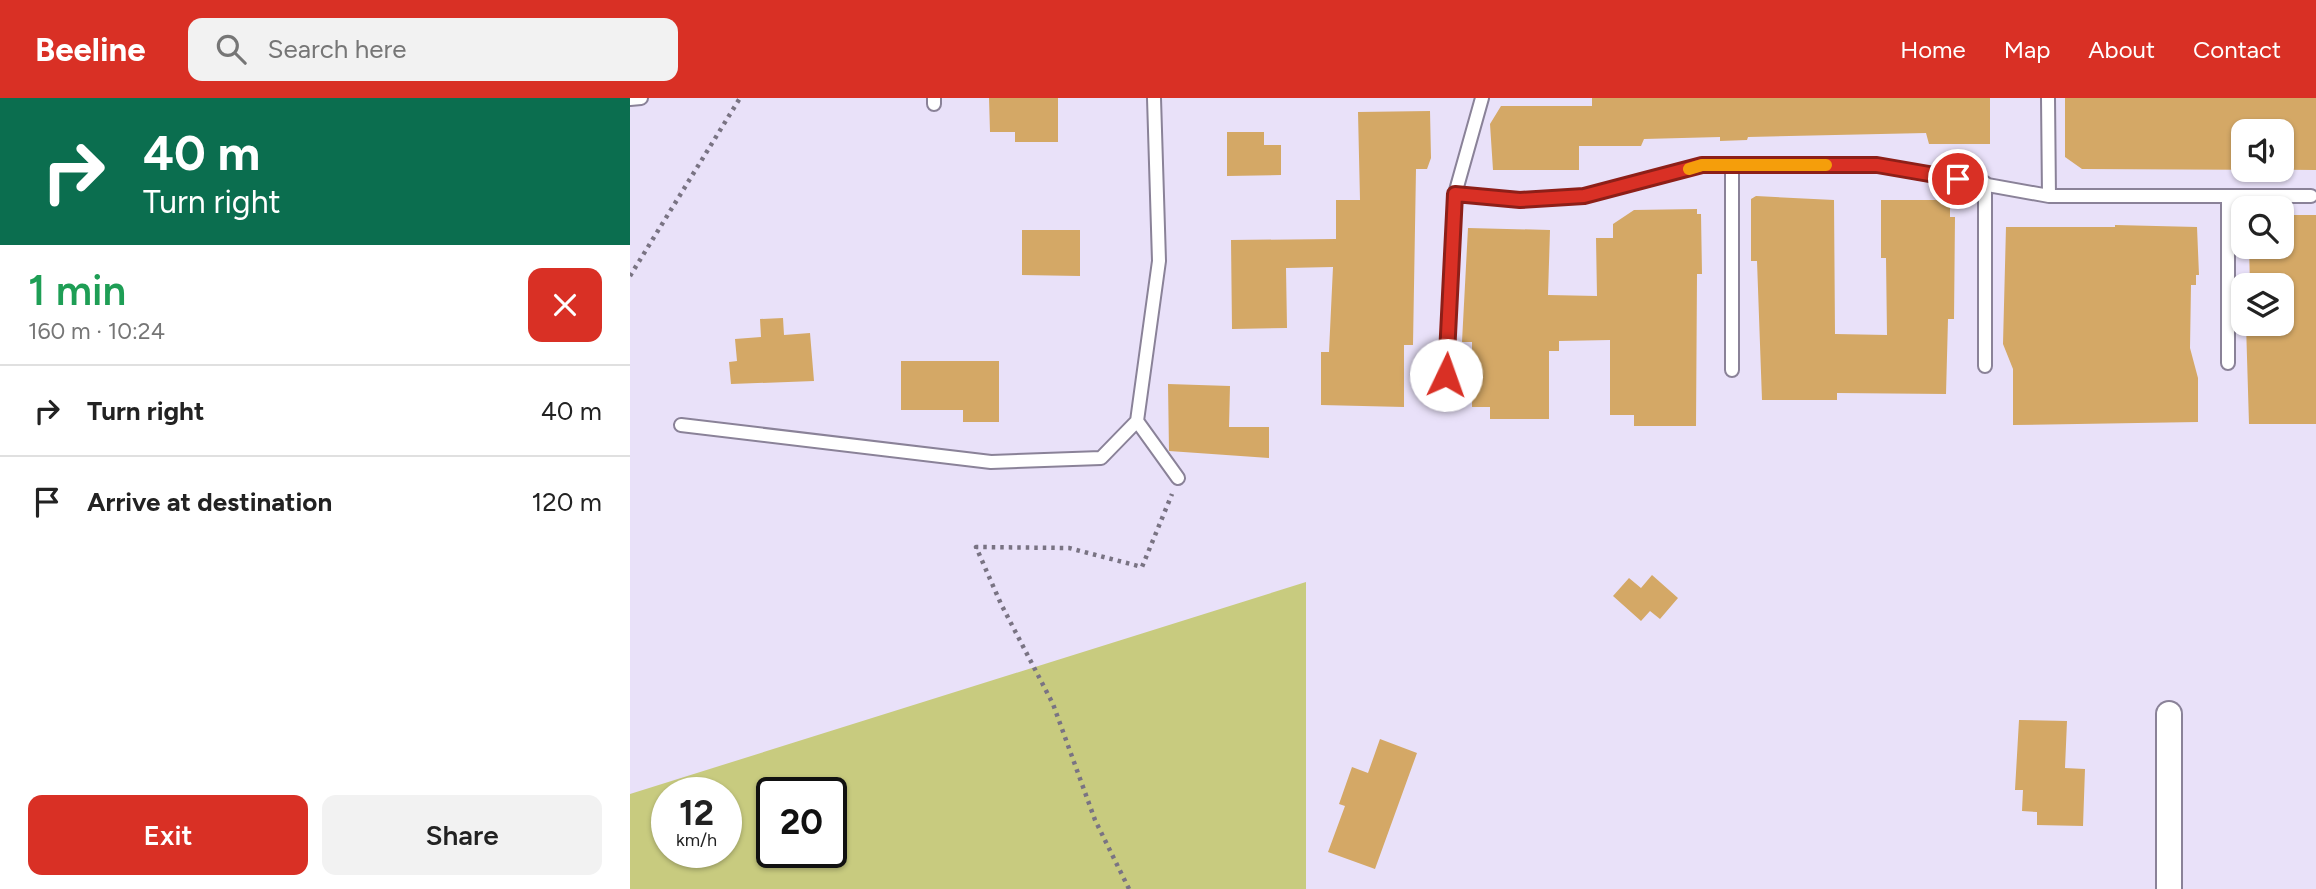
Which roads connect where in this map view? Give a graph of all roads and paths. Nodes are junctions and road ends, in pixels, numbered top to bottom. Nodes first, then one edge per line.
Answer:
1 (641, 98) edge
2 (740, 98) edge
3 (1154, 98) edge
4 (1482, 98) edge
5 (2048, 98) edge
6 (630, 99) edge
7 (1732, 165) junction
8 (1985, 183) junction
9 (1455, 194) junction
10 (2049, 196) junction
11 (2228, 196) junction
12 (2311, 196) dead end
13 (630, 276) edge
14 (2228, 363) dead end
15 (1985, 366) dead end
16 (1732, 370) dead end
17 (1446, 375) dead end
18 (1137, 421) junction
19 (681, 425) dead end
20 (1178, 478) joint
21 (2169, 714) dead end
22 (1129, 889) edge
23 (2169, 889) edge

1 - 6 lane
2 - 13 path
3 - 18 lane
4 - 9 lane
5 - 10 lane
7 - 8 lane
7 - 9 lane
7 - 16 lane
8 - 10 lane
8 - 15 lane
9 - 17 lane
10 - 11 lane
11 - 12 lane
11 - 14 lane
18 - 19 lane
18 - 20 lane
20 - 22 path
21 - 23 street

